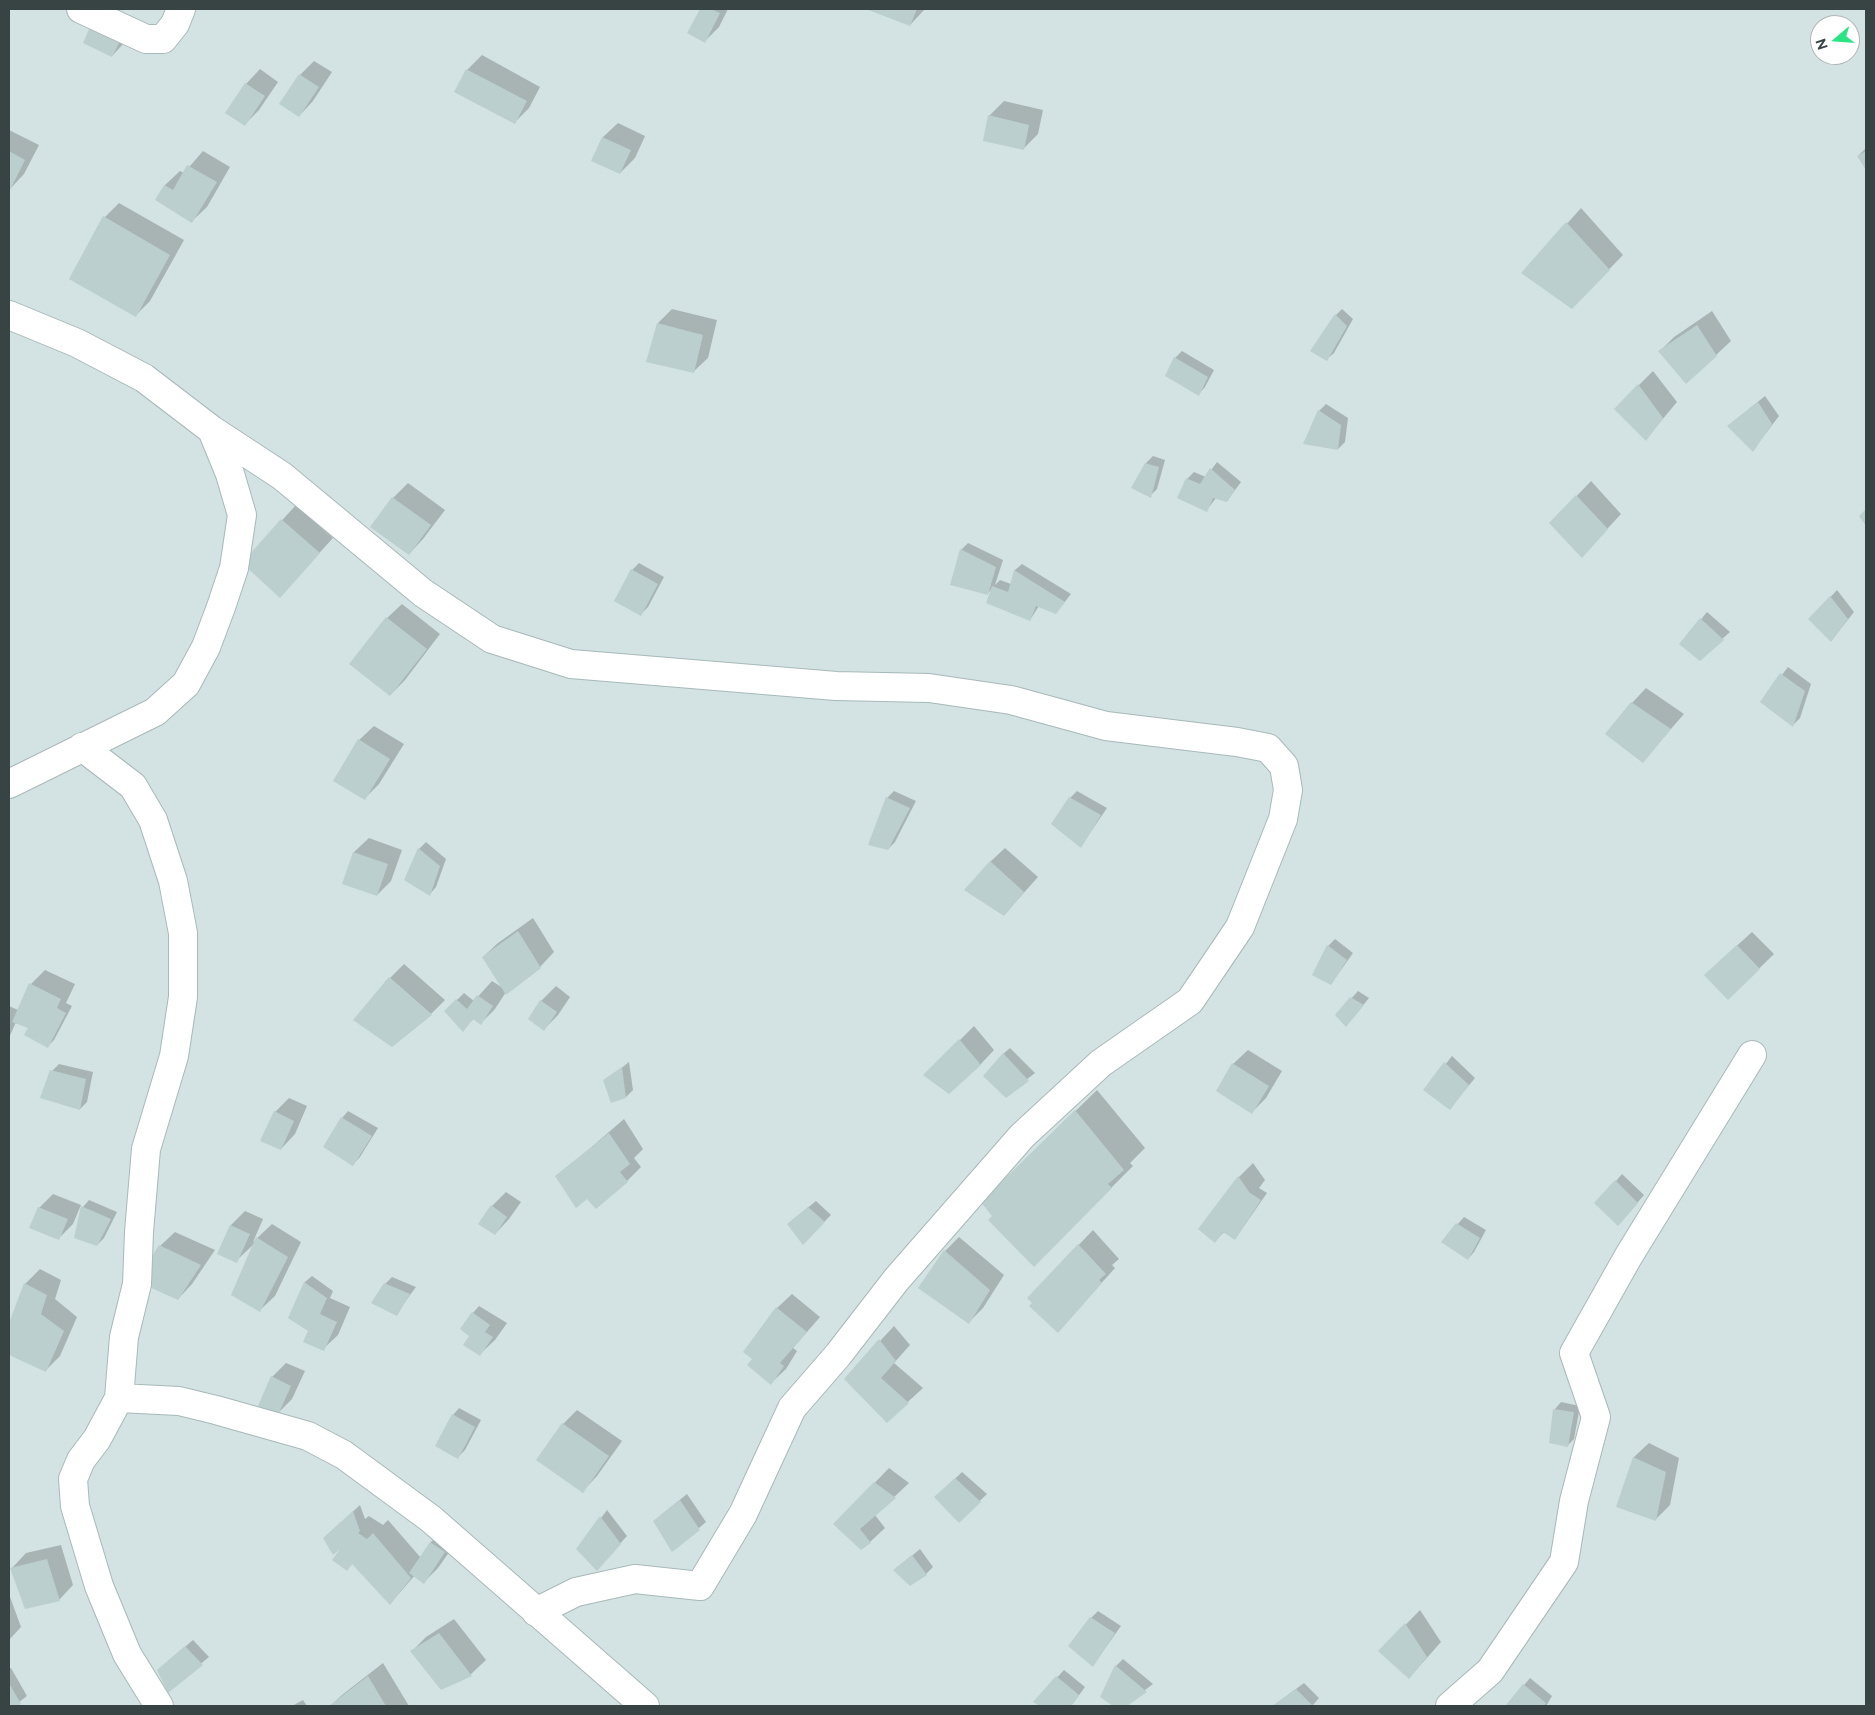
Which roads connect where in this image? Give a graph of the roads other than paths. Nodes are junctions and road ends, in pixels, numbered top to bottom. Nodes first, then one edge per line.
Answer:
1 (81, 9) edge
2 (181, 9) edge
3 (9, 315) edge
4 (212, 430) junction
5 (82, 747) junction
6 (9, 784) edge
7 (1752, 1056) dead end
8 (119, 1398) junction
9 (536, 1612) junction
10 (159, 1706) edge
11 (645, 1706) edge
12 (1450, 1706) edge

1 - 2 street
3 - 4 street
4 - 5 street
4 - 9 street
5 - 6 street
5 - 8 street
7 - 12 street
8 - 9 street
8 - 10 street
9 - 11 street

